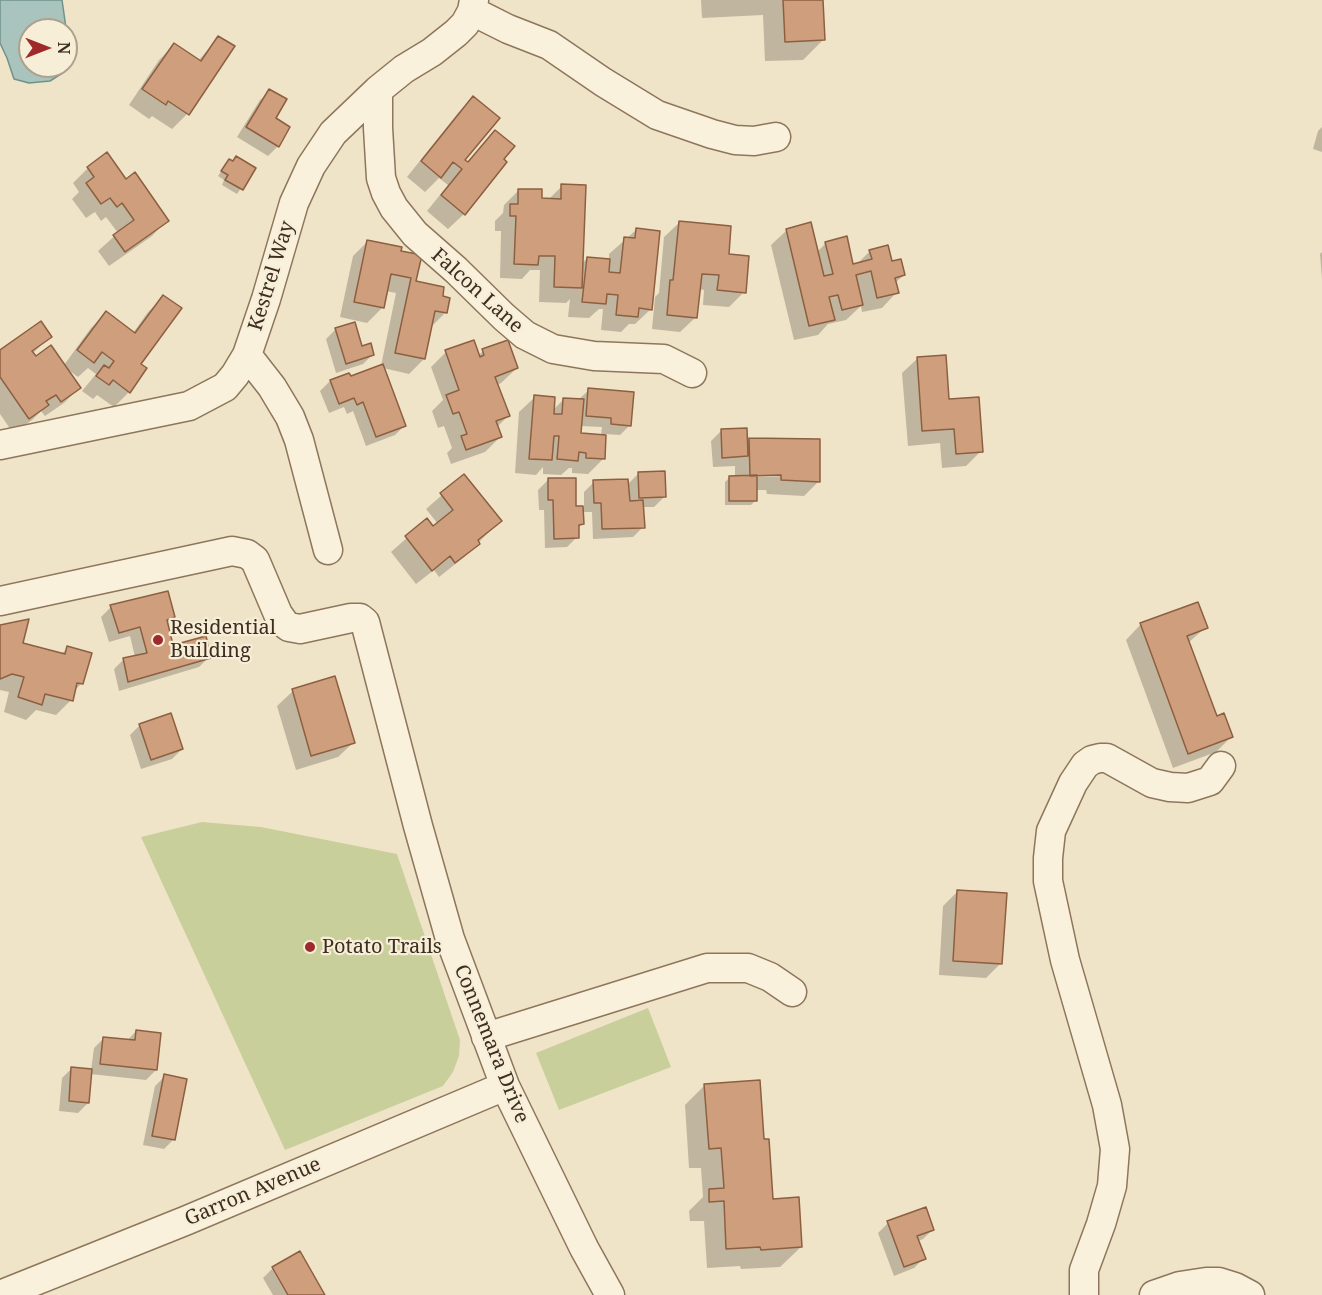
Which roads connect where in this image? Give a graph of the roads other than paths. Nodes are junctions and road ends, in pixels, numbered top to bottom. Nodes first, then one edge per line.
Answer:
1 (473, 6) edge
2 (378, 90) junction
3 (776, 137) dead end
4 (247, 354) junction
5 (692, 373) dead end
6 (0, 445) edge
7 (328, 550) dead end
8 (0, 601) edge
9 (1221, 766) dead end
10 (792, 992) dead end
11 (486, 1037) junction
12 (505, 1086) junction
13 (0, 1295) edge
14 (610, 1295) edge
15 (1084, 1295) edge
16 (1154, 1295) edge
17 (1250, 1295) edge

1 - 2 street, Kestrel Way
1 - 3 street
2 - 4 street, Kestrel Way
2 - 5 street, Falcon Lane
4 - 6 street, Kestrel Way
4 - 7 street
8 - 11 street, Connemara Drive
9 - 15 street
10 - 11 street
11 - 12 street, Connemara Drive
12 - 13 street, Garron Avenue
12 - 14 street, Connemara Drive
16 - 17 street

